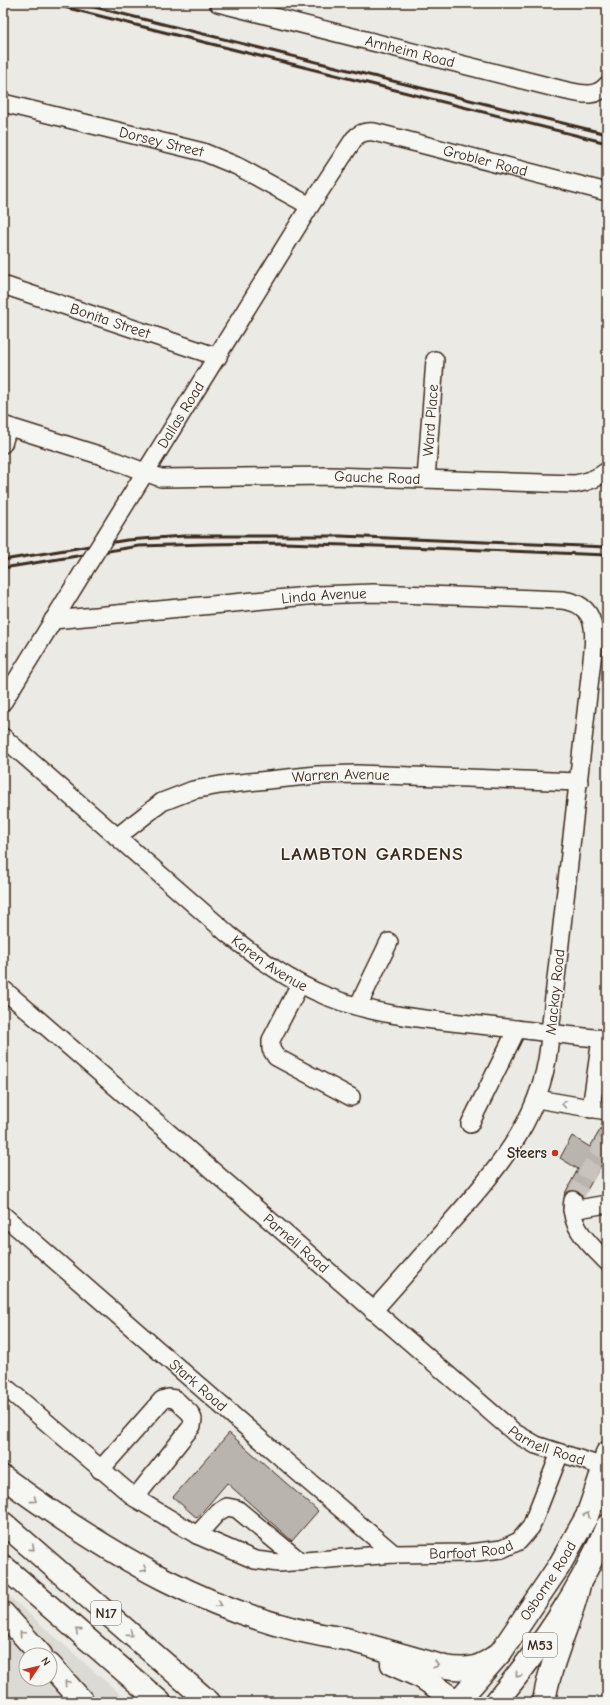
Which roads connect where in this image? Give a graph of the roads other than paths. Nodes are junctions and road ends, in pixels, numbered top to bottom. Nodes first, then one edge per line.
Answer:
1 (218, 3) edge
2 (604, 88) edge
3 (3, 103) edge
4 (363, 133) joint
5 (607, 192) edge
6 (310, 206) junction
7 (3, 285) edge
8 (218, 357) junction
9 (435, 360) dead end
10 (5, 426) edge
11 (3, 444) edge
12 (607, 470) edge
13 (146, 472) junction
14 (426, 479) junction
15 (590, 615) joint
16 (53, 620) junction
17 (600, 635) edge
18 (3, 702) edge
19 (3, 737) edge
20 (578, 782) junction
21 (117, 837) junction
22 (389, 942) dead end
23 (300, 984) junction
24 (3, 989) edge
25 (358, 1006) junction
26 (517, 1029) junction
27 (550, 1032) junction
28 (604, 1039) edge
29 (607, 1080) edge
30 (351, 1097) dead end
31 (537, 1099) junction
32 (600, 1110) edge
33 (470, 1124) dead end
34 (607, 1204) edge
35 (3, 1215) edge
36 (607, 1262) edge
37 (373, 1311) junction
38 (3, 1385) edge
39 (560, 1453) junction
40 (606, 1463) edge
41 (100, 1470) junction
42 (3, 1477) edge
43 (135, 1498) junction
44 (3, 1523) edge
45 (607, 1526) edge
46 (197, 1535) junction
47 (394, 1554) junction
48 (301, 1562) junction
49 (3, 1566) edge
50 (579, 1585) junction
51 (3, 1613) edge
52 (331, 1637) junction
53 (34, 1647) edge
54 (501, 1652) junction
55 (58, 1674) edge
56 (83, 1702) edge
57 (160, 1702) edge
58 (209, 1702) edge
59 (458, 1702) edge
60 (496, 1702) edge
61 (544, 1702) edge

1 - 2 street, Arnheim Road
3 - 6 street, Dorsey Street
4 - 5 street, Grobler Road
4 - 6 street, Dallas Road
6 - 8 street, Dallas Road
7 - 8 street, Bonita Street
8 - 13 street, Dallas Road
9 - 14 street, Ward Place
10 - 11 street
10 - 13 street, Gauche Road
12 - 14 street, Gauche Road
13 - 14 street, Gauche Road
13 - 16 street, Dallas Road, bridge
15 - 16 street, Linda Avenue
15 - 17 street, Mackay Road
16 - 18 street, Dallas Road
17 - 20 street, Mackay Road
19 - 21 street, Karen Avenue
20 - 21 street, Warren Avenue
20 - 27 street, Mackay Road
21 - 23 street, Karen Avenue
22 - 25 street
23 - 25 street, Karen Avenue
23 - 30 street
24 - 37 street, Parnell Road
25 - 26 street, Karen Avenue
26 - 27 street, Karen Avenue
26 - 33 street
27 - 28 street, Karen Avenue
27 - 31 street, Mackay Road
28 - 32 street
29 - 32 street
32 -> 31 street
31 - 37 street, Mackay Road
34 - 36 street
35 - 47 street, Stark Road
37 - 39 street, Parnell Road
38 - 41 street, Barfoot Road
39 - 40 street, Parnell Road
39 - 47 street, Barfoot Road
54 -> 40 main road, Osborne Road / M53
41 - 43 street, Barfoot Road
41 - 43 street
42 -> 52 main road
43 - 46 street, Barfoot Road
44 -> 58 main road, N17
45 - 50 main road, Osborne Road / M53
46 - 48 street, Barfoot Road
46 - 48 street
47 - 48 street, Barfoot Road
57 -> 49 main road, N17
50 -> 60 main road, Osborne Road / M53
50 - 61 main road
53 -> 51 main road
52 -> 54 main road
52 - 59 main road
54 - 59 main road, Osborne Road / M53
56 -> 55 main road

